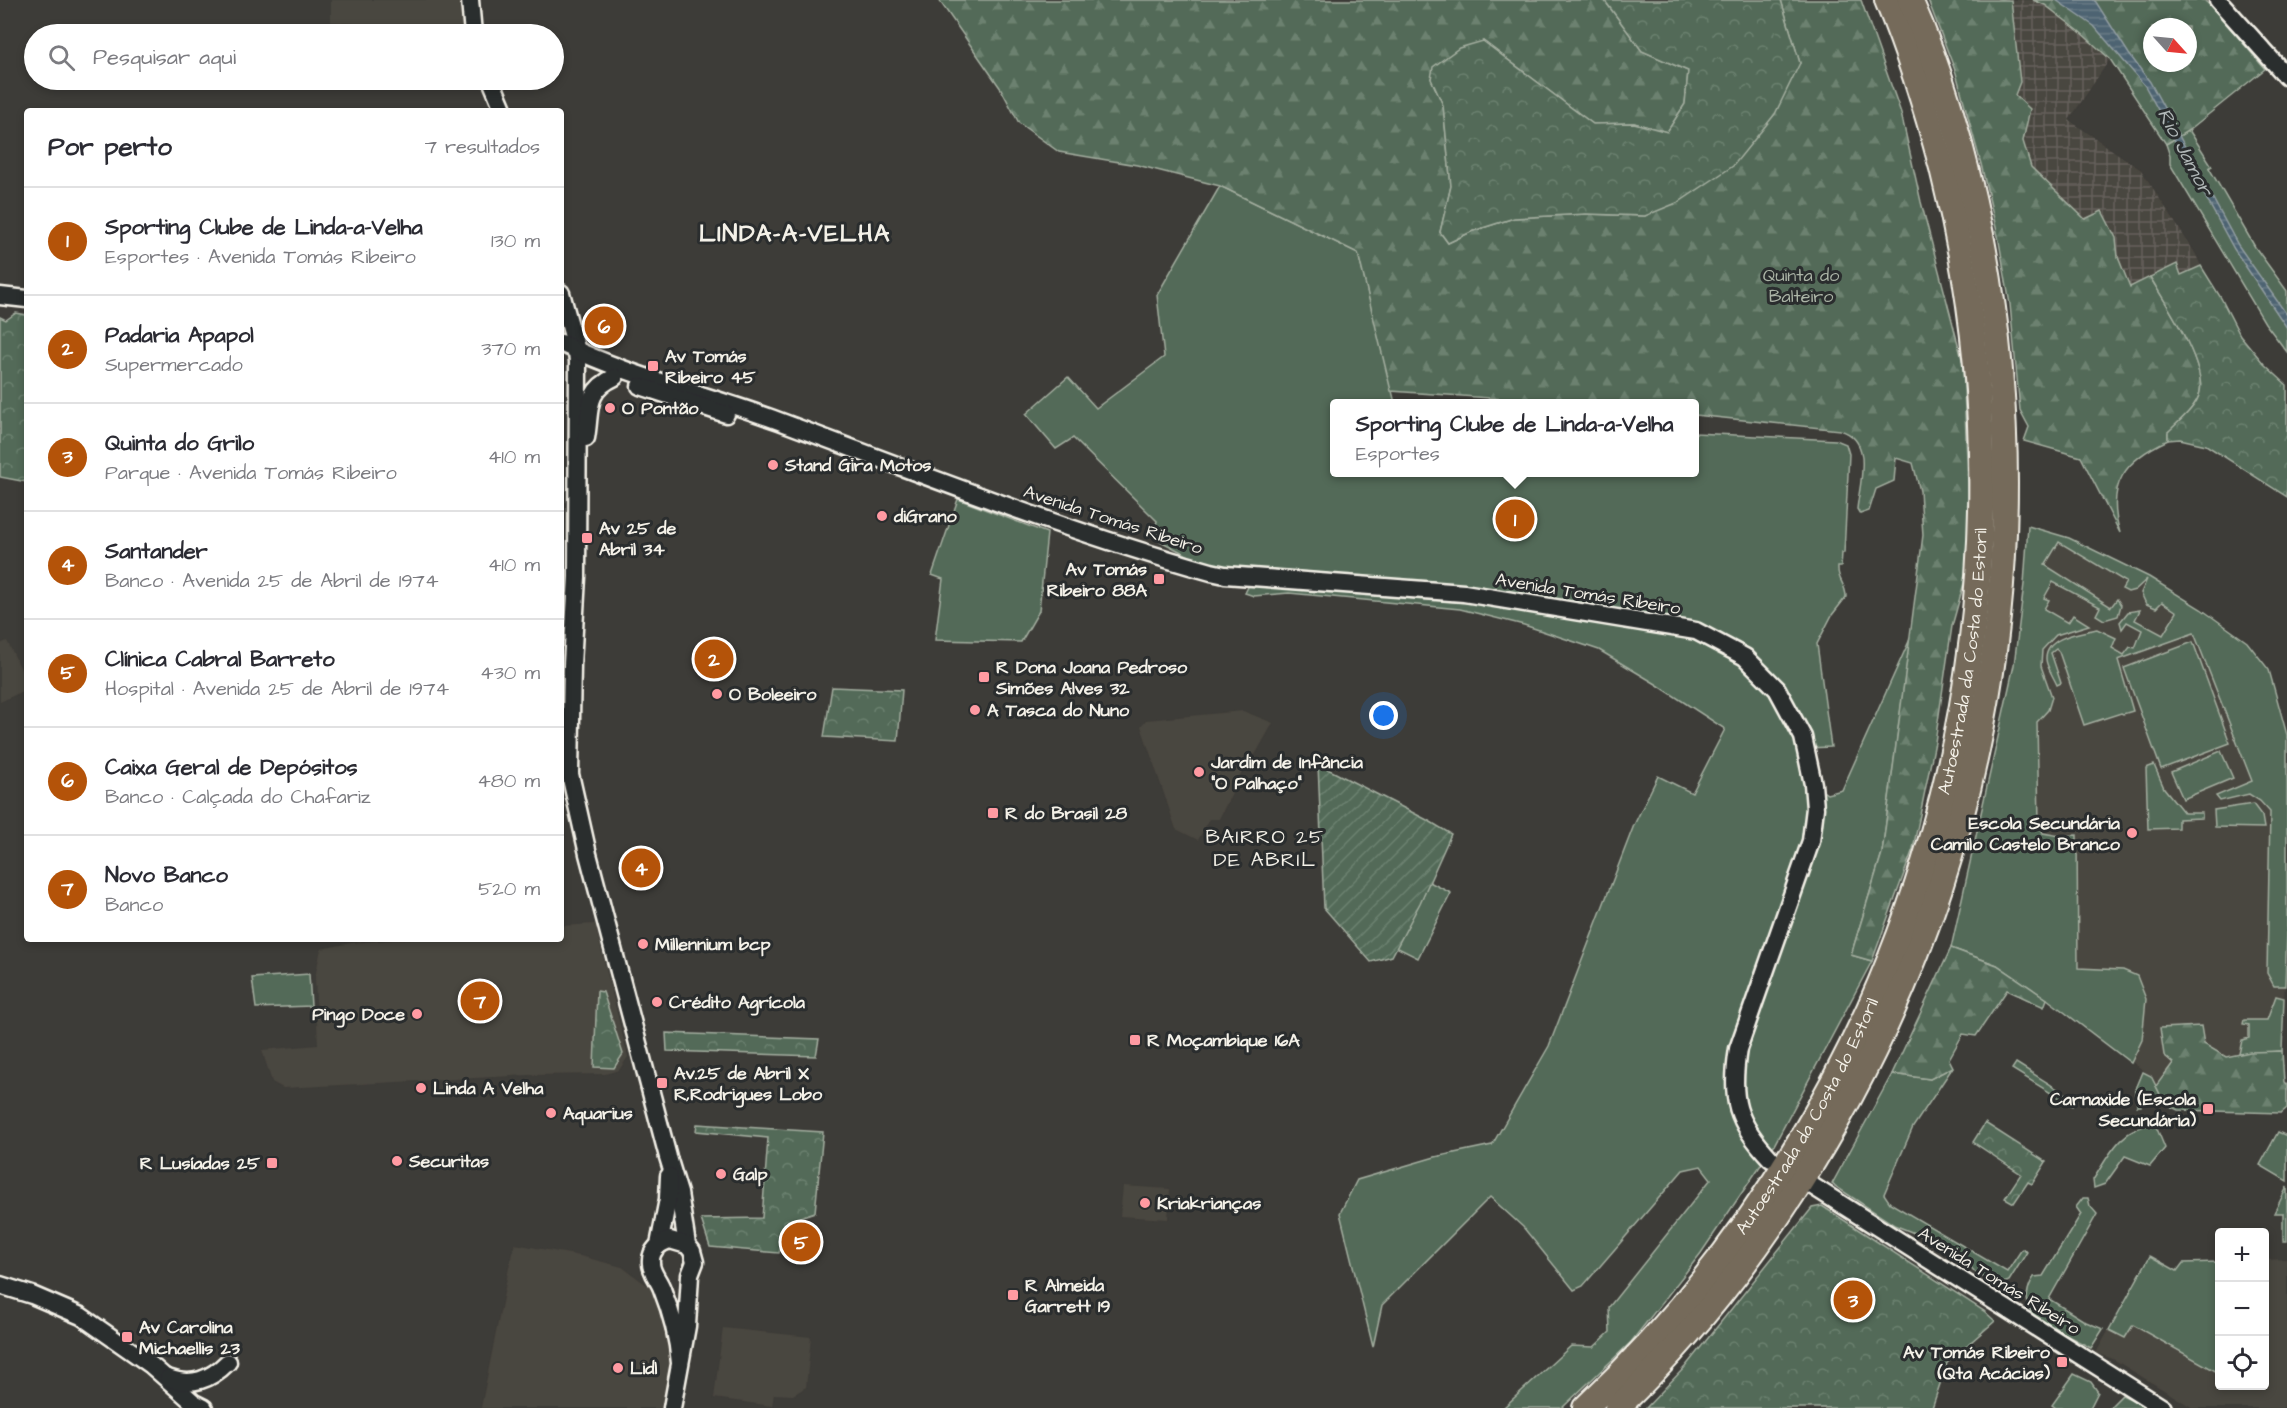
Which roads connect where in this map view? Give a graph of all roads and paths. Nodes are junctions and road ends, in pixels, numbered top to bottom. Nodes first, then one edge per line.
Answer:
1 (470, 0) edge
2 (1887, 0) edge
3 (1911, 0) edge
4 (2218, 0) edge
5 (472, 24) edge
6 (2287, 77) edge
7 (495, 90) edge
8 (503, 108) edge
9 (0, 296) edge
10 (24, 299) edge
11 (564, 310) edge
12 (572, 356) edge
13 (615, 377) junction
14 (775, 425) junction
15 (576, 461) junction
16 (668, 1157) junction
17 (1771, 1159) dead end
18 (1814, 1187) dead end
19 (659, 1245) junction
20 (687, 1245) junction
21 (690, 1275) junction
22 (658, 1279) junction
23 (0, 1285) edge
24 (0, 1297) edge
25 (228, 1362) dead end
26 (680, 1363) junction
27 (166, 1377) junction
28 (184, 1408) edge
29 (204, 1408) edge
30 (672, 1408) edge
31 (1585, 1408) edge
32 (1617, 1408) edge
33 (2163, 1408) edge

1 - 5 street
2 - 31 highway, Autoestrada da Costa do Estoril
3 - 32 highway, Autoestrada da Costa do Estoril
4 - 6 street
7 - 8 street
9 - 10 street
11 - 12 street
12 - 13 street, Avenida Tomás Ribeiro
12 - 14 street, Avenida Tomás Ribeiro
12 - 15 street
13 - 14 street, Avenida Tomás Ribeiro
13 - 15 street
14 - 17 street, Avenida Tomás Ribeiro
15 - 16 street
16 - 19 street
16 - 20 street
18 - 33 street, Avenida Tomás Ribeiro
19 - 20 street
19 - 22 street
20 - 21 street
21 - 22 street
21 - 26 street
22 - 26 street
23 - 27 street
24 - 28 street
25 - 27 street
26 - 30 street
27 - 29 street

